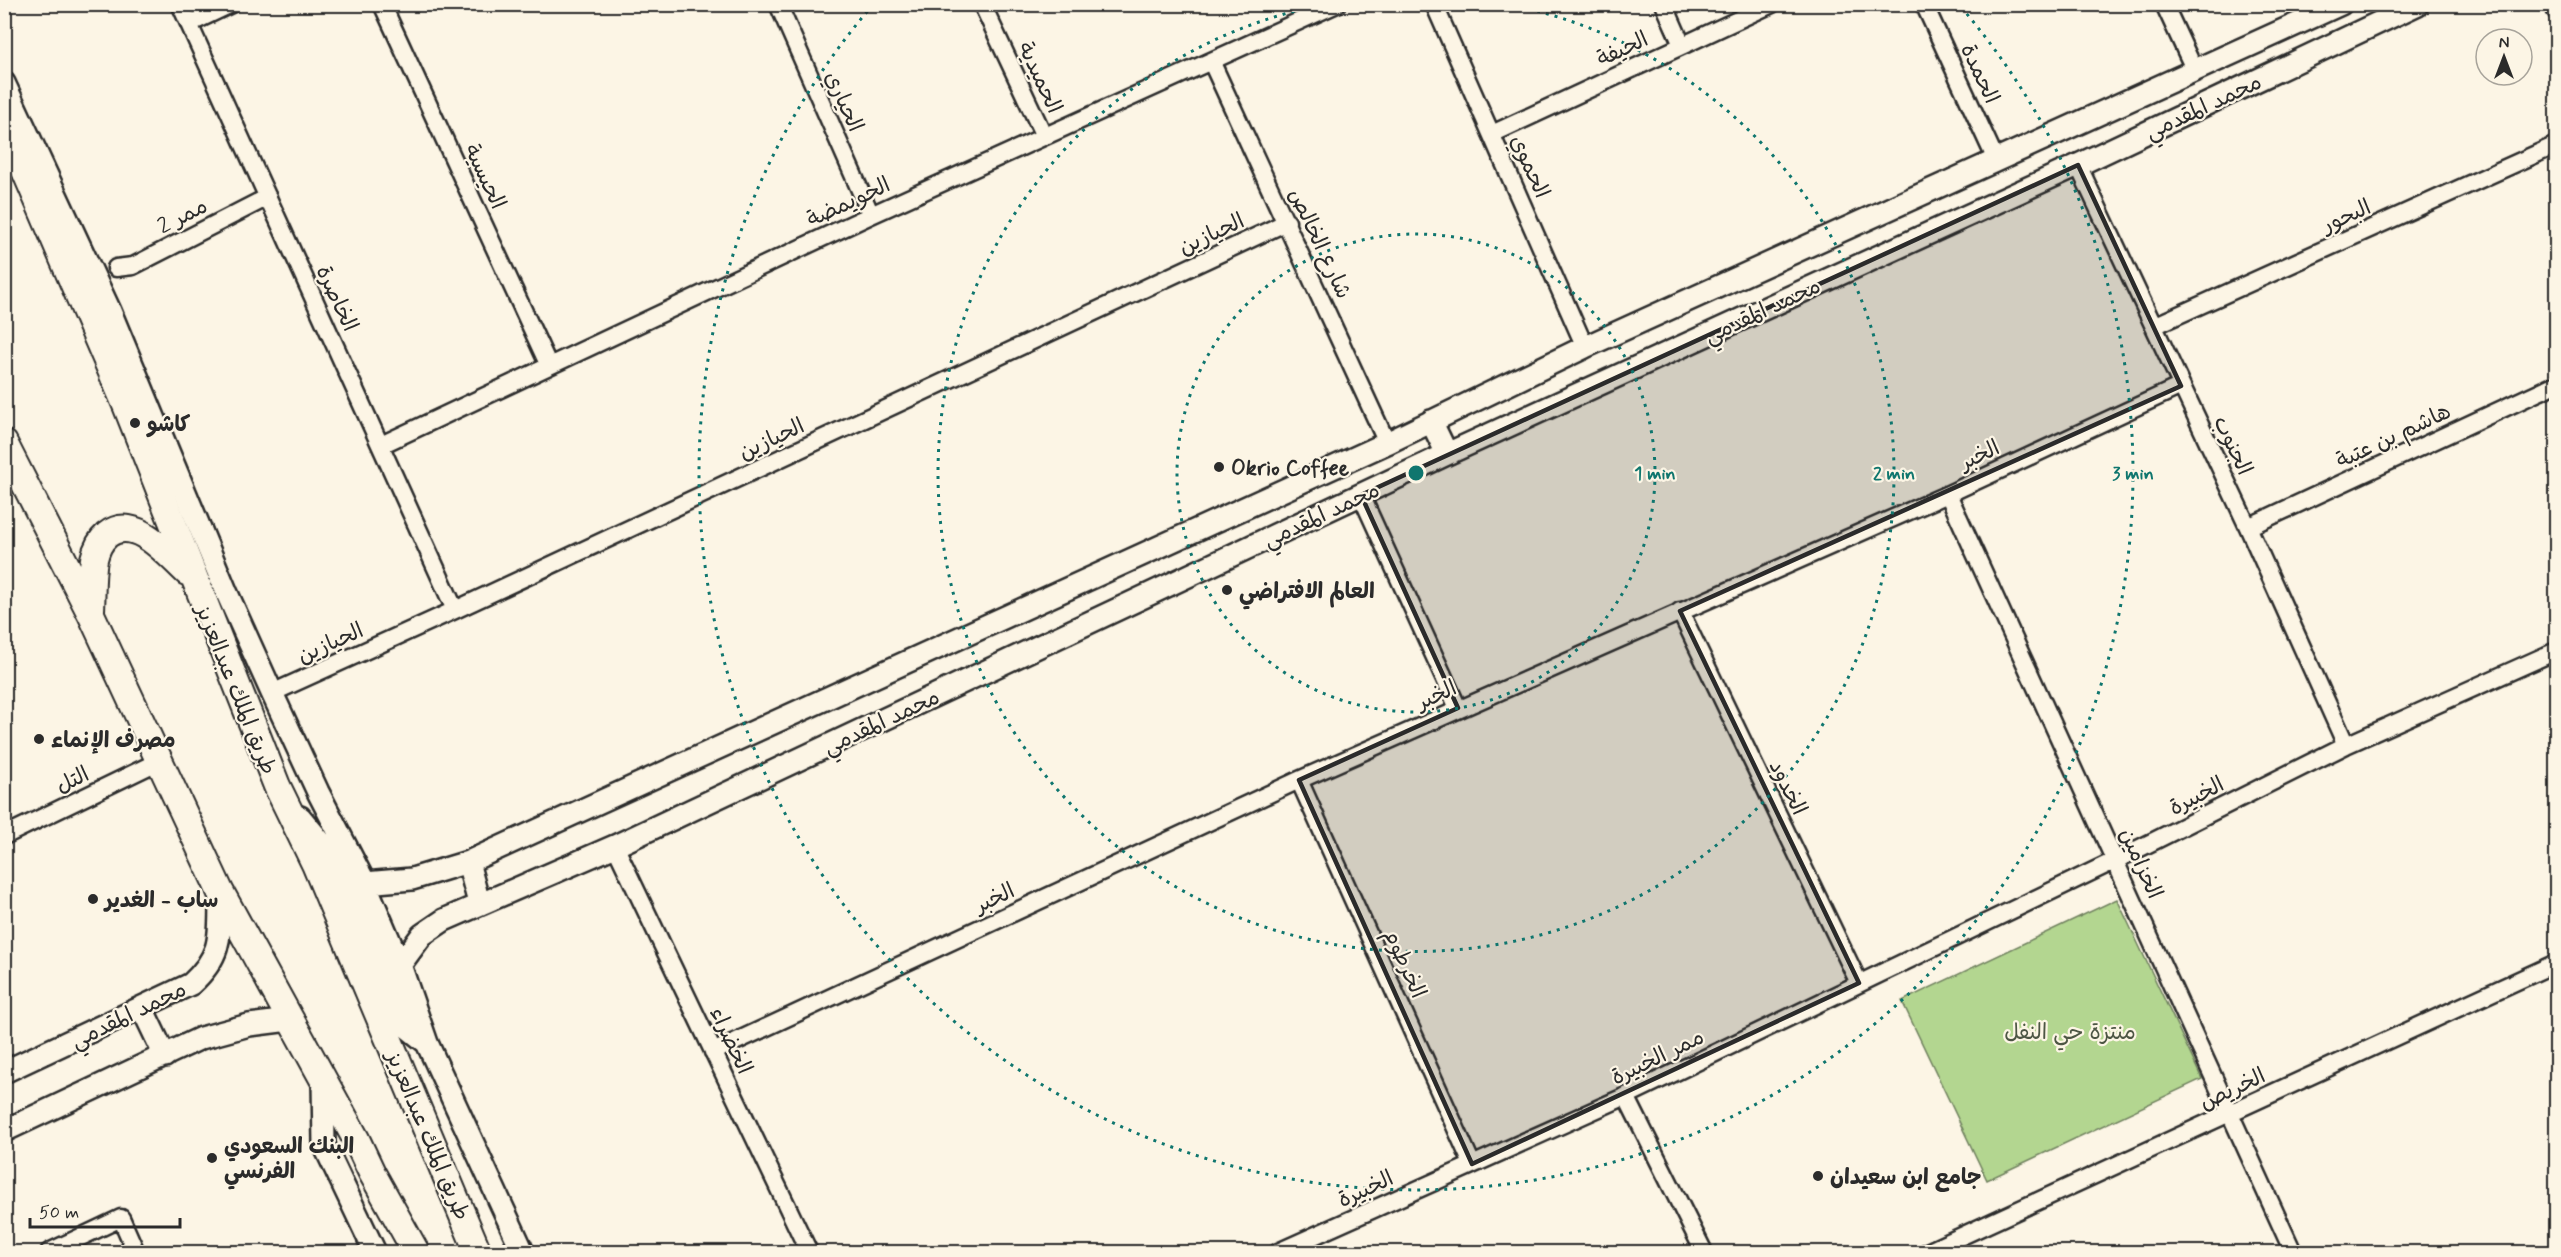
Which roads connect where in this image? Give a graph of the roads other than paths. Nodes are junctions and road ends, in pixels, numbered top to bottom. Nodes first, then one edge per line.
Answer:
1 (180, 4) edge
2 (231, 4) edge
3 (382, 4) edge
4 (778, 4) edge
5 (982, 4) edge
6 (1337, 4) edge
7 (1434, 4) edge
8 (1664, 4) edge
9 (1772, 4) edge
10 (1924, 4) edge
11 (2164, 4) edge
12 (2418, 4) edge
13 (2553, 4) edge
14 (2333, 8) edge
15 (2556, 11) edge
16 (189, 24) junction
17 (2340, 40) junction
18 (1682, 45) junction
19 (1212, 63) junction
20 (2195, 71) junction
21 (4, 83) edge
22 (4, 122) edge
23 (1492, 134) junction
24 (1044, 136) junction
25 (2556, 145) edge
26 (1996, 160) junction
27 (2078, 165) junction
28 (268, 197) junction
29 (871, 215) junction
30 (1287, 222) junction
31 (116, 268) dead end
32 (2154, 326) junction
33 (1586, 347) junction
34 (549, 366) junction
35 (2556, 384) edge
36 (2181, 386) junction
37 (1431, 422) junction
38 (4, 443) edge
39 (1387, 443) junction
40 (381, 445) junction
41 (1447, 454) junction
42 (1948, 494) junction
43 (1361, 495) junction
44 (2248, 527) junction
45 (192, 577) junction
46 (455, 610) junction
47 (1680, 611) junction
48 (91, 614) junction
49 (2556, 651) edge
50 (272, 693) junction
51 (1458, 708) junction
52 (2346, 745) junction
53 (159, 761) junction
54 (1299, 780) junction
55 (277, 786) junction
56 (4, 836) edge
57 (615, 846) junction
58 (2116, 860) junction
59 (468, 862) junction
60 (365, 883) junction
61 (220, 891) junction
62 (479, 903) junction
63 (2556, 963) edge
64 (400, 965) junction
65 (1859, 983) junction
66 (142, 1008) junction
67 (289, 1020) junction
68 (427, 1043) junction
69 (713, 1052) junction
70 (165, 1056) junction
71 (4, 1072) edge
72 (323, 1081) junction
73 (1626, 1096) junction
74 (2230, 1114) junction
75 (4, 1131) edge
76 (1472, 1164) junction
77 (49, 1252) edge
78 (136, 1252) edge
79 (375, 1252) edge
80 (416, 1252) edge
81 (478, 1252) edge
82 (523, 1252) edge
83 (809, 1252) edge
84 (1278, 1252) edge
85 (1704, 1252) edge
86 (1927, 1252) edge
87 (2293, 1252) edge

1 - 16 street, الخاصرة
2 - 16 street
3 - 34 street, الحيسية
4 - 29 street, الحياري
5 - 24 street, الحميدية
6 - 19 street, الحويمضة
7 - 23 street, الحموي
8 - 18 street
9 - 18 street, الحيفة
10 - 26 street, الحمدة
11 - 20 street
12 - 17 street, محمد المقدمي
13 - 15 street
14 - 17 street
14 - 20 street, محمد المقدمي
16 - 28 street, الخاصرة
17 - 27 street, محمد المقدمي
18 - 23 street, الحيفة
19 - 24 street, الحويمضة
19 - 30 street, شارع الخالص
20 - 26 street, محمد المقدمي
21 - 50 street
22 - 45 main road, طريق الملك عبدالعزيز
23 - 33 street, الحموي
24 - 29 street, الحويمضة
25 - 32 street, البحور
26 - 33 street, محمد المقدمي
27 - 32 street, الجنوب
27 - 41 street, محمد المقدمي
28 - 31 street, ممر 2
28 - 40 street, الخاصرة
29 - 34 street, الحويمضة
30 - 39 street, شارع الخالص
30 - 46 street, الحيازين
32 - 36 street, الجنوب
33 - 37 street, محمد المقدمي
34 - 40 street, الحويمضة
35 - 44 street, هاشم بن عتبة
36 - 42 street, الخبر
36 - 44 street, الجنوب
37 - 39 street, محمد المقدمي
37 - 41 street
38 - 48 main road
39 - 59 street, محمد المقدمي
40 - 46 street, الخاصرة
41 - 43 street, محمد المقدمي
42 - 47 street, الخبر
42 - 58 street, الخزامين
43 - 51 street
43 - 57 street, محمد المقدمي
44 - 52 street, الجنوب
45 - 48 main road
45 - 55 main road, طريق الملك عبدالعزيز
46 - 50 street, الحيازين
47 - 51 street, الخبر
47 - 65 street, الخدود
48 - 53 main road
49 - 52 street, الخبيرة
50 - 60 street
51 - 54 street, الخبر
52 - 58 street, الخبيرة
53 - 56 street, التل
53 - 61 main road
54 - 69 street, الخبر
54 - 76 street, الخرطوم
55 - 68 street
55 - 81 main road, طريق الملك عبدالعزيز
57 - 62 street, محمد المقدمي
57 - 69 street, الخضراء
58 - 65 street, الخبيرة
58 - 74 street, الخزامين
59 - 60 street, محمد المقدمي
59 - 62 street
60 - 64 street
61 - 66 street, محمد المقدمي
61 - 67 main road
62 - 64 street, محمد المقدمي
63 - 74 street, الخريص
64 - 68 street
65 - 73 street, ممر الخبيرة
66 - 70 street
66 - 71 street, محمد المقدمي
67 - 70 street
67 - 72 main road
68 - 82 street
69 - 83 street, الخضراء
70 - 75 street
72 - 79 street
72 - 80 main road
73 - 76 street, ممر الخبيرة
73 - 85 street
74 - 86 street, الخريص
74 - 87 street, الخزامين
76 - 84 street, الخبيرة
77 - 78 street

